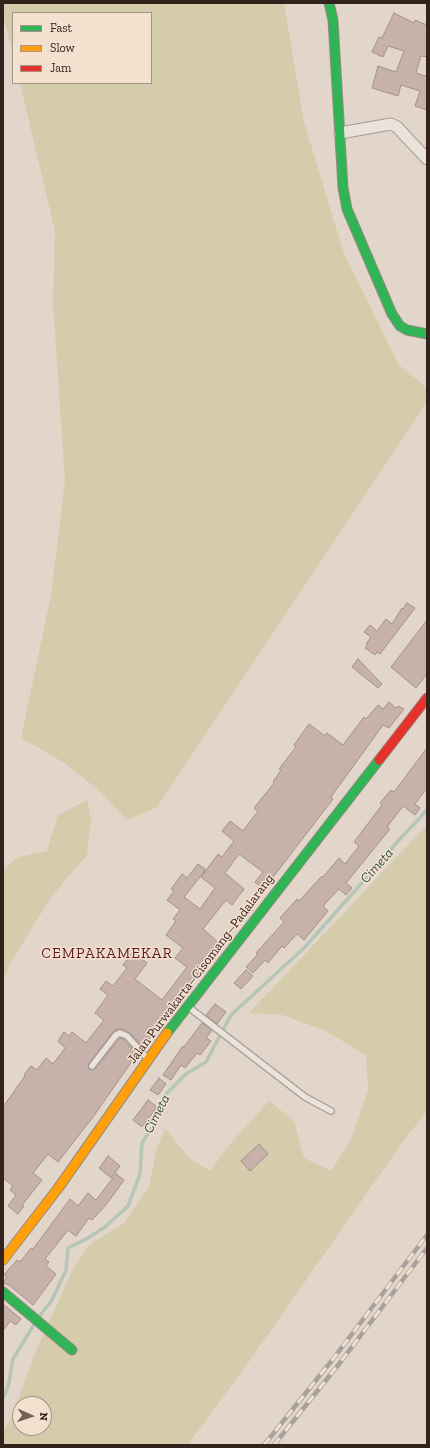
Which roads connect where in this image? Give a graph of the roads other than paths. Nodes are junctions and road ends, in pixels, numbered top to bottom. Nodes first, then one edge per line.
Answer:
1 (330, 3) edge
2 (340, 133) junction
3 (427, 159) edge
4 (427, 334) edge
5 (427, 698) edge
6 (188, 1007) junction
7 (148, 1059) junction
8 (92, 1066) dead end
9 (330, 1111) dead end
10 (3, 1260) edge
11 (3, 1292) edge
12 (72, 1350) dead end

1 - 2 main road
2 - 3 street
2 - 4 main road
5 - 6 main road, Jalan Purwakarta–Cisomang–Padalarang
6 - 7 main road, Jalan Purwakarta–Cisomang–Padalarang
6 - 9 lane
7 - 8 lane
7 - 10 main road, Jalan Purwakarta–Cisomang–Padalarang
11 - 12 main road

